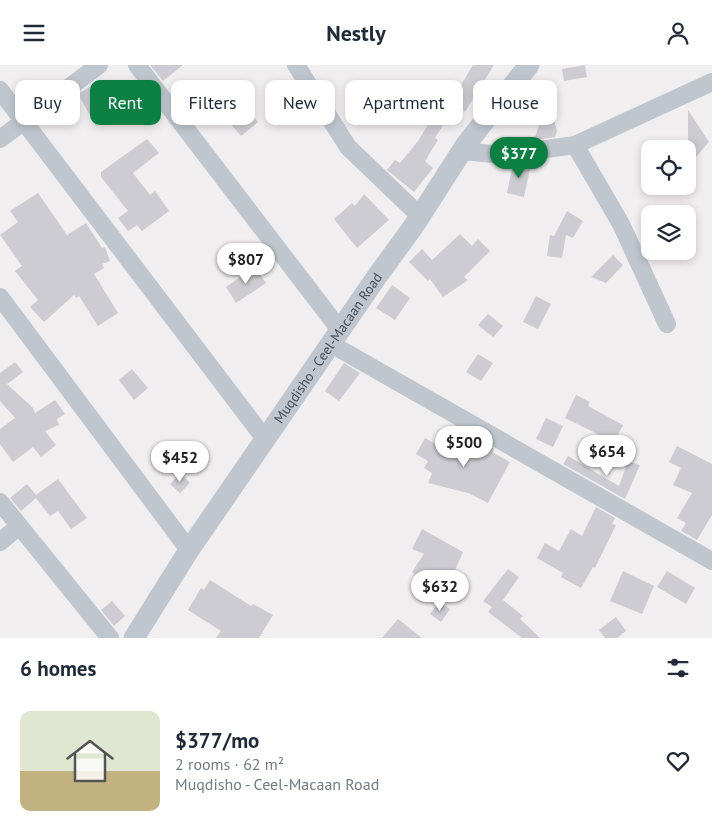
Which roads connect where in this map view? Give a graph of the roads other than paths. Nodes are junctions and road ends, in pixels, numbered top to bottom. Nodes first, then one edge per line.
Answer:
1 (99, 65) edge
2 (137, 65) edge
3 (296, 65) edge
4 (529, 65) edge
5 (79, 80) edge
6 (712, 82) edge
7 (0, 90) edge
8 (15, 109) edge
9 (19, 125) edge
10 (27, 125) edge
11 (0, 139) edge
12 (575, 145) junction
13 (462, 151) junction
14 (420, 216) junction
15 (0, 297) edge
16 (668, 324) dead end
17 (335, 337) junction
18 (265, 439) junction
19 (0, 503) edge
20 (19, 526) junction
21 (0, 542) edge
22 (189, 550) junction
23 (712, 561) edge
24 (110, 638) edge
25 (134, 638) edge

1 - 5 street
2 - 17 street
3 - 14 street
4 - 13 street, Muqdisho - Ceel-Macaan Road
6 - 12 street
7 - 8 street
9 - 11 street
10 - 18 street
12 - 13 street
12 - 16 street
13 - 14 street, Muqdisho - Ceel-Macaan Road
14 - 17 street, Muqdisho - Ceel-Macaan Road
15 - 22 street
17 - 18 street, Muqdisho - Ceel-Macaan Road
17 - 23 street
18 - 22 street, Muqdisho - Ceel-Macaan Road
19 - 20 street
20 - 21 street
20 - 24 street
22 - 25 street, Muqdisho - Ceel-Macaan Road

